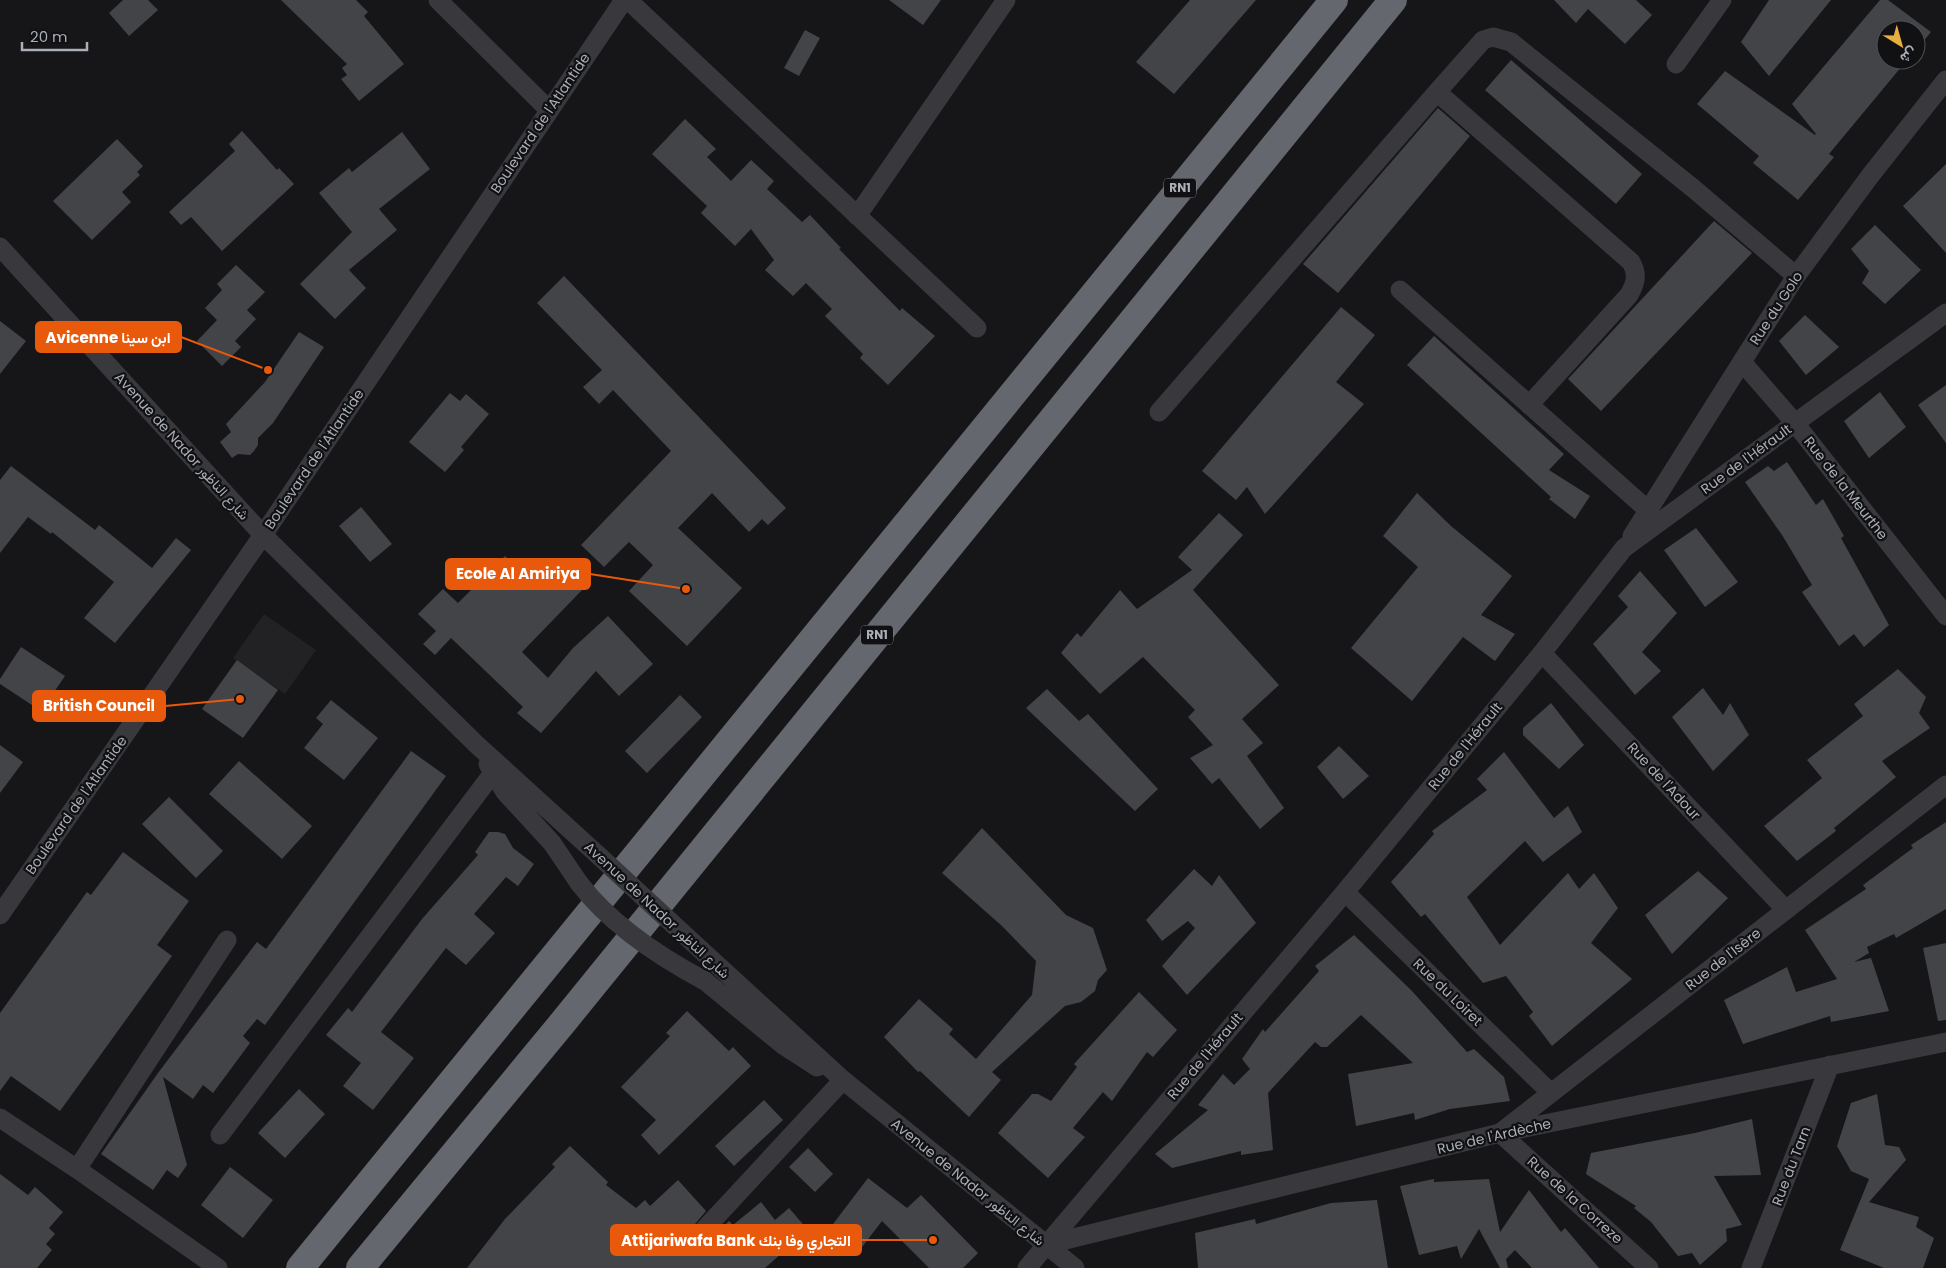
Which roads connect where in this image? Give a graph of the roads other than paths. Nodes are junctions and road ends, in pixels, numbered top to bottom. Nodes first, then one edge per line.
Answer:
1 (438, 0) edge
2 (626, 0) edge
3 (1006, 0) edge
4 (1334, 0) edge
5 (1393, 0) edge
6 (1722, 0) edge
7 (1676, 64) dead end
8 (1946, 80) edge
9 (1437, 92) junction
10 (548, 109) junction
11 (857, 216) junction
12 (1, 251) edge
13 (1796, 276) junction
14 (1400, 290) dead end
15 (1946, 313) edge
16 (977, 328) dead end
17 (1742, 362) junction
18 (1529, 405) junction
19 (1159, 412) dead end
20 (1795, 423) junction
21 (1649, 511) junction
22 (263, 535) junction
23 (1624, 548) junction
24 (1946, 616) edge
25 (1542, 653) junction
26 (476, 744) junction
27 (493, 773) junction
28 (1946, 785) edge
29 (1345, 892) junction
30 (1786, 910) junction
31 (0, 915) edge
32 (227, 940) dead end
33 (1946, 1042) edge
34 (1830, 1065) junction
35 (841, 1078) junction
36 (1551, 1093) junction
37 (0, 1118) edge
38 (1500, 1133) junction
39 (220, 1135) dead end
40 (77, 1169) junction
41 (701, 1233) dead end
42 (1045, 1245) junction
43 (218, 1268) edge
44 (300, 1268) edge
45 (360, 1268) edge
46 (1028, 1268) edge
47 (1075, 1268) edge
48 (1649, 1268) edge
49 (1751, 1268) edge

1 - 10 street
2 - 10 street, Boulevard de l'Atlantide
2 - 11 street
3 - 11 street
4 - 44 highway, RN1
5 - 45 highway, RN1
6 - 7 street
8 - 13 street, Rue du Golo
9 - 13 street
9 - 18 street
9 - 19 street
10 - 22 street, Boulevard de l'Atlantide
11 - 16 street
12 - 22 street, Avenue de Nador شارع الناظور
13 - 17 street, Rue du Golo
14 - 18 street
15 - 20 street, Rue de l'Hérault
17 - 20 street, Rue de la Meurthe
17 - 21 street, Rue du Golo
18 - 21 street
20 - 23 street, Rue de l'Hérault
20 - 24 street, Rue de la Meurthe
21 - 23 street, Rue du Golo
22 - 26 street, Avenue de Nador شارع الناظور
22 - 31 street, Boulevard de l'Atlantide
23 - 25 street, Rue de l'Hérault
25 - 29 street, Rue de l'Hérault
25 - 30 street, Rue de l'Adour
26 - 27 street, Avenue de Nador شارع الناظور
26 - 35 street, Avenue de Nador شارع الناظور, bridge
27 - 35 street, Avenue de Nador شارع الناظور, bridge
27 - 39 street
28 - 30 street, Rue de l'Isère
29 - 36 street, Rue du Loiret
29 - 42 street, Rue de l'Hérault
30 - 36 street, Rue de l'Isère
32 - 40 street
33 - 34 street, Rue de l'Ardèche
34 - 38 street, Rue de l'Ardèche
34 - 49 street, Rue du Tarn
35 - 41 street
35 - 42 street, Avenue de Nador شارع الناظور
36 - 38 street, Rue de l'Isère
37 - 40 street
38 - 42 street, Rue de l'Ardèche
38 - 48 street, Rue de la Correze
40 - 43 street
42 - 46 street, Rue de l'Hérault
42 - 47 street, Avenue de Nador شارع الناظور

